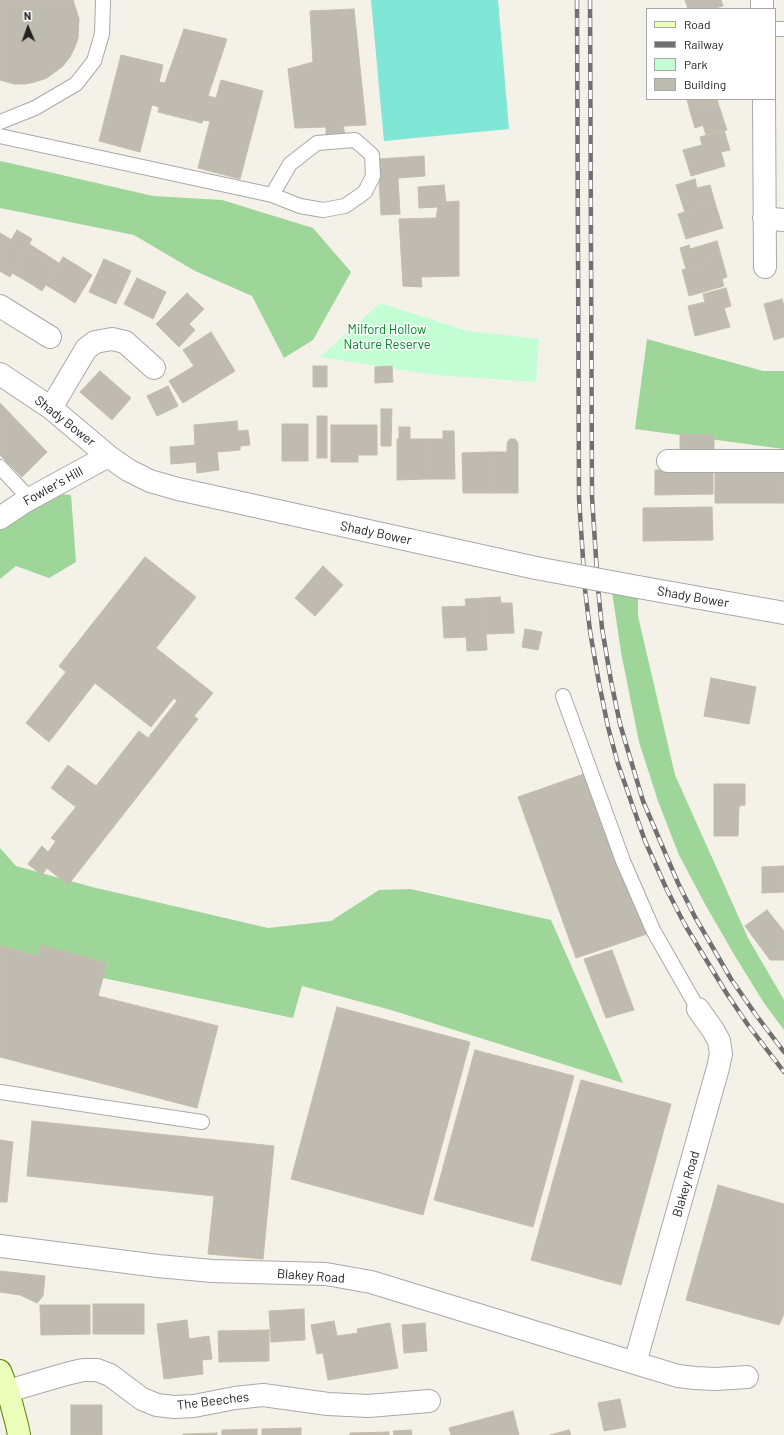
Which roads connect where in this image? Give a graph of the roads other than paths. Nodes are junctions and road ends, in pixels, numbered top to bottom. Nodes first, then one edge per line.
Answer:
1 (103, 0) edge
2 (764, 100) edge
3 (0, 122) edge
4 (0, 136) edge
5 (272, 195) junction
6 (774, 219) edge
7 (765, 267) dead end
8 (0, 306) edge
9 (50, 337) dead end
10 (154, 368) dead end
11 (0, 374) edge
12 (51, 408) junction
13 (108, 456) junction
14 (668, 461) dead end
15 (784, 461) edge
16 (0, 467) edge
17 (30, 499) junction
18 (0, 518) edge
19 (784, 613) edge
20 (563, 696) dead end
21 (698, 1009) joint
22 (0, 1092) edge
23 (202, 1122) dead end
24 (0, 1246) edge
25 (635, 1362) junction
26 (0, 1371) edge
27 (747, 1377) dead end
28 (8, 1391) junction
29 (429, 1401) dead end
30 (19, 1435) edge

1 - 3 lane
2 - 6 street
4 - 5 lane
5 - 5 lane
6 - 7 street
8 - 9 street
10 - 12 street
11 - 12 street, Shady Bower
12 - 13 street, Shady Bower
13 - 17 street, Fowler's Hill
13 - 19 street, Shady Bower, bridge
14 - 15 street
16 - 17 lane
17 - 18 street, Fowler's Hill
20 - 21 lane
21 - 25 street, Blakey Road
22 - 23 lane
24 - 25 street, Blakey Road
25 - 27 street, Blakey Road
26 - 28 street
28 - 29 street, The Beeches
28 - 30 street

